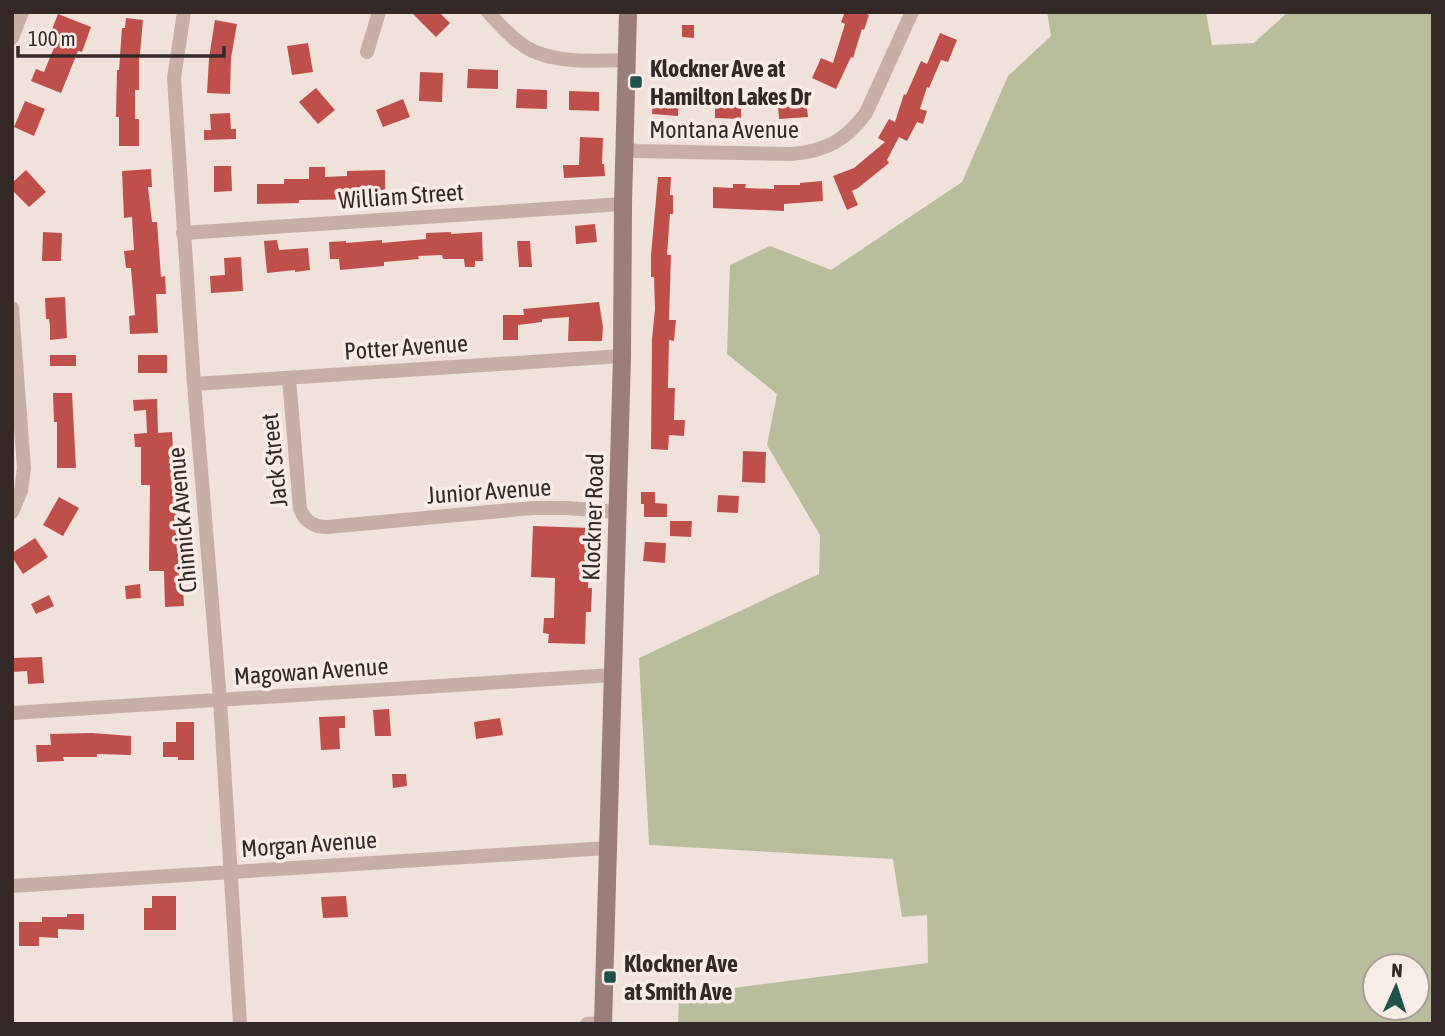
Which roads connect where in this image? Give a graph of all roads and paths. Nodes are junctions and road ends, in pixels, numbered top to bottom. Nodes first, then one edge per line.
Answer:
1 (22, 12) edge
2 (184, 12) edge
3 (379, 12) edge
4 (488, 12) edge
5 (628, 12) edge
6 (912, 12) edge
7 (12, 38) edge
8 (367, 52) dead end
9 (626, 60) junction
10 (625, 149) junction
11 (623, 204) junction
12 (183, 233) junction
13 (12, 308) edge
14 (622, 356) junction
15 (289, 377) junction
16 (194, 384) junction
17 (12, 512) edge
18 (618, 512) junction
19 (363, 524) joint
20 (613, 675) junction
21 (220, 700) junction
22 (12, 713) edge
23 (608, 848) junction
24 (231, 872) junction
25 (12, 886) edge
26 (603, 1023) edge
27 (240, 1024) edge
28 (587, 1024) edge

1 - 7 street
2 - 12 street, Chinnick Avenue
3 - 8 street
4 - 9 street
5 - 9 main road, Klockner Road
6 - 10 street, Montana Avenue
9 - 10 main road, Klockner Road
10 - 11 main road, Klockner Road
11 - 12 street, William Street
11 - 14 main road, Klockner Road
12 - 16 street, Chinnick Avenue
13 - 17 street
14 - 15 street, Potter Avenue
14 - 18 main road, Klockner Road
15 - 16 street, Potter Avenue
15 - 19 street, Jack Street
16 - 21 street, Chinnick Avenue
18 - 19 street, Junior Avenue
18 - 20 main road, Klockner Road
20 - 21 street, Magowan Avenue
20 - 23 main road, Klockner Road
21 - 22 street, Magowan Avenue
21 - 24 street, Chinnick Avenue
23 - 24 street, Morgan Avenue
23 - 26 main road, Klockner Road
24 - 25 street, Morgan Avenue
24 - 27 street, Chinnick Avenue
26 - 28 street

